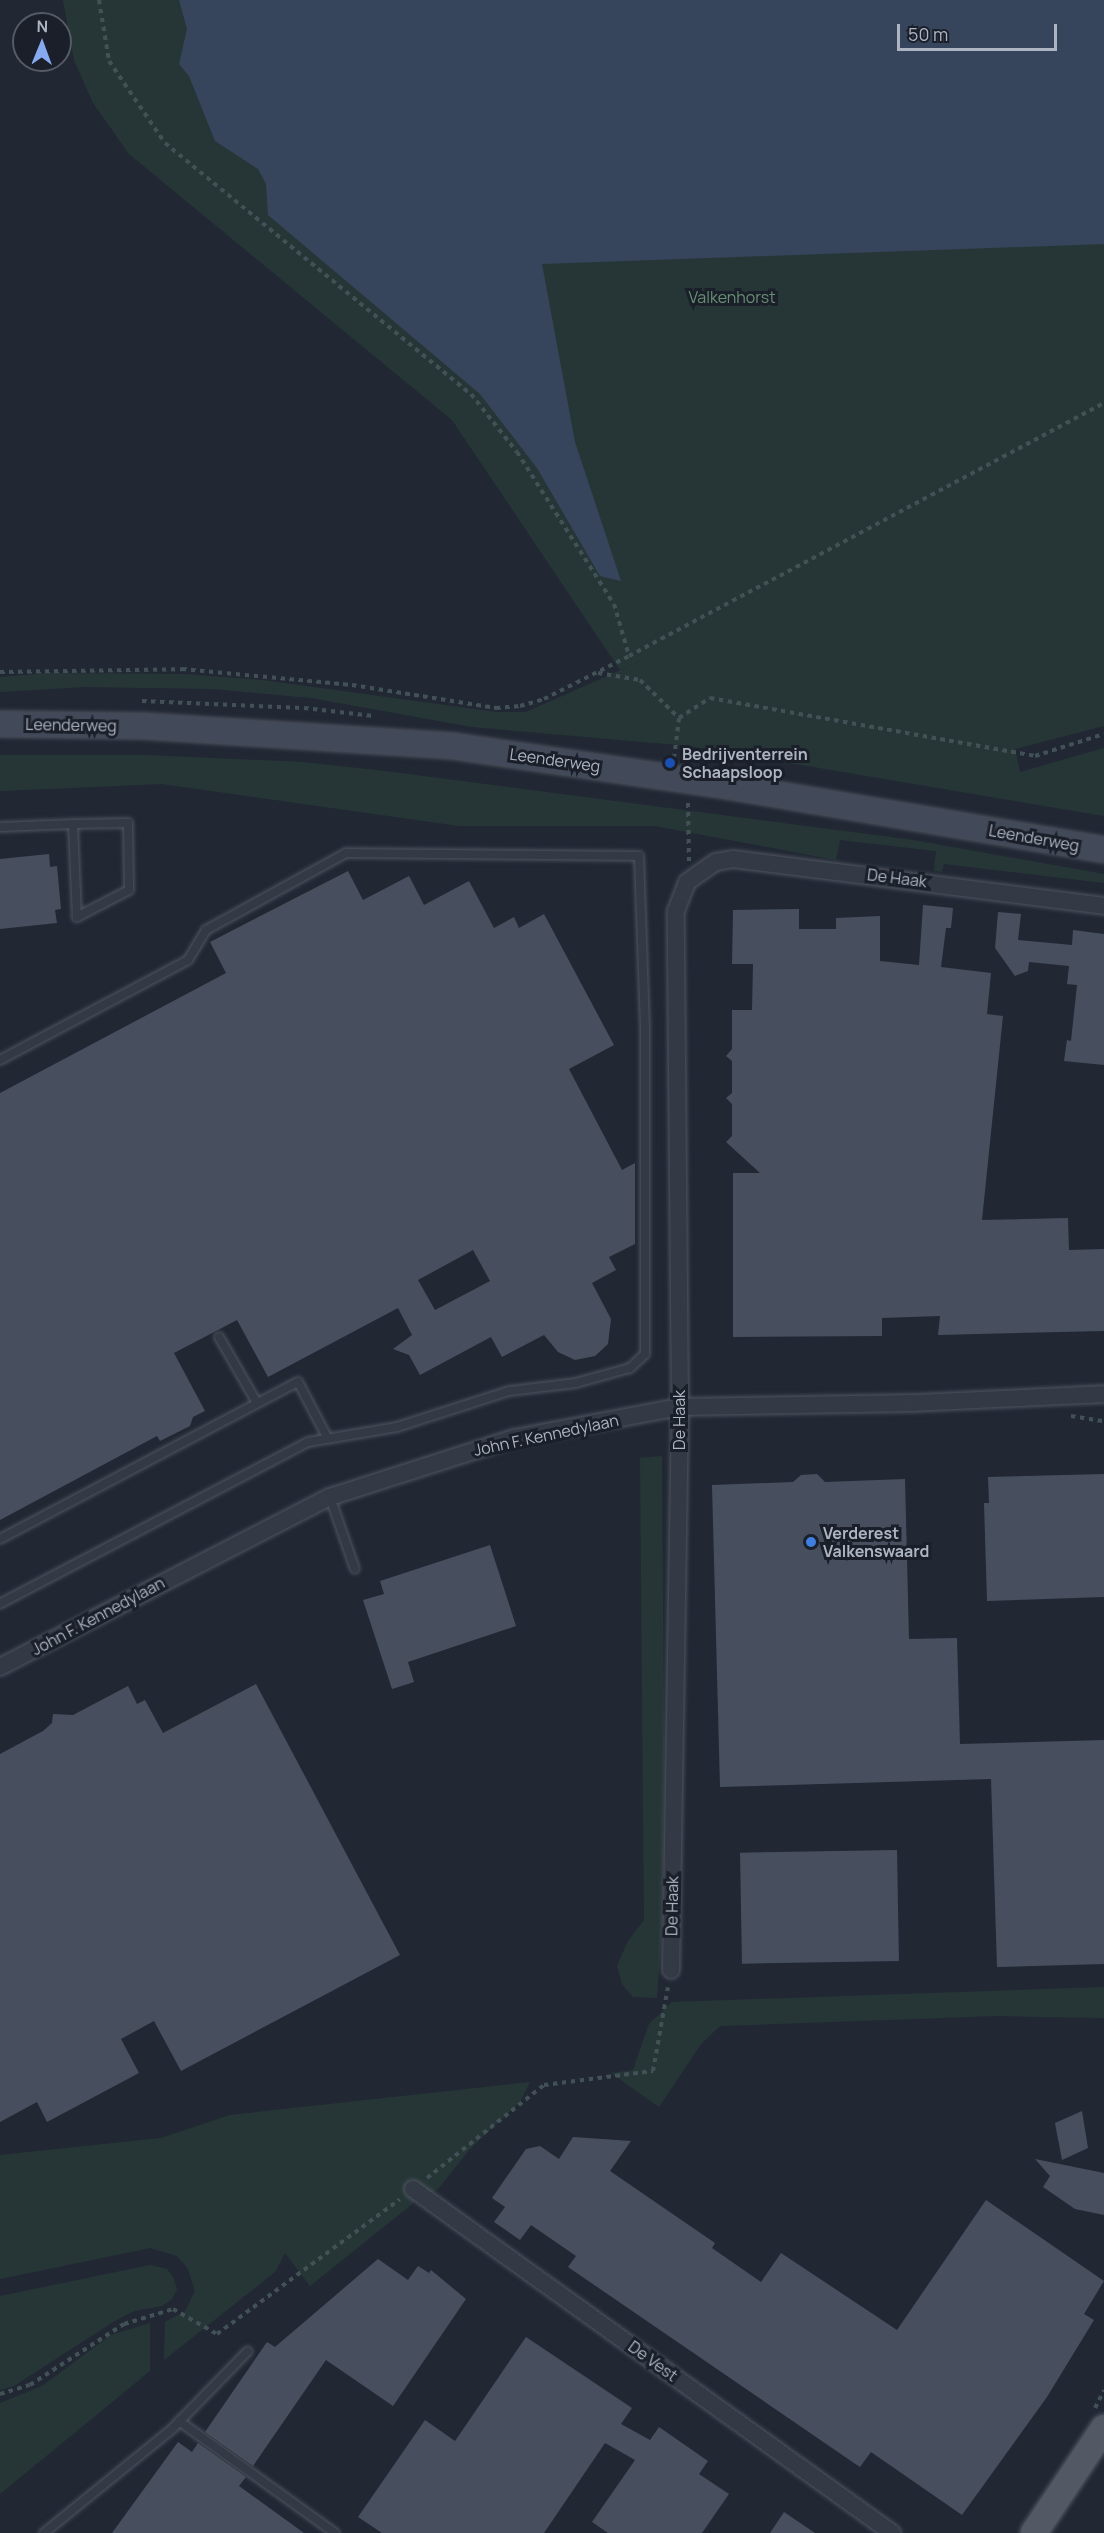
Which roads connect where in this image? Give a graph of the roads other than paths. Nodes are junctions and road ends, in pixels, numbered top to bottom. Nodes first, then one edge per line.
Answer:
1 (0, 724) edge
2 (73, 824) junction
3 (0, 827) edge
4 (1104, 850) edge
5 (1104, 906) edge
6 (0, 1060) edge
7 (219, 1336) dead end
8 (1104, 1394) edge
9 (257, 1403) junction
10 (680, 1407) junction
11 (328, 1439) junction
12 (330, 1497) junction
13 (0, 1539) edge
14 (355, 1569) dead end
15 (0, 1604) edge
16 (0, 1667) edge
17 (671, 1970) road end
18 (413, 2189) road end
19 (248, 2351) dead end
20 (179, 2421) junction
21 (1104, 2428) edge
22 (44, 2533) edge
23 (335, 2533) edge
24 (892, 2533) edge
25 (1034, 2533) edge

1 - 4 street, Leenderweg
2 - 2 lane
2 - 3 lane
5 - 10 street, De Haak
6 - 11 lane
7 - 9 lane
8 - 10 street, John F. Kennedylaan
9 - 11 lane
9 - 13 lane
10 - 12 street, John F. Kennedylaan
10 - 17 street, De Haak
11 - 15 lane
12 - 14 lane
12 - 16 street, John F. Kennedylaan
18 - 24 street, De Vest
19 - 20 lane
20 - 22 lane
20 - 23 lane
21 - 25 main road

